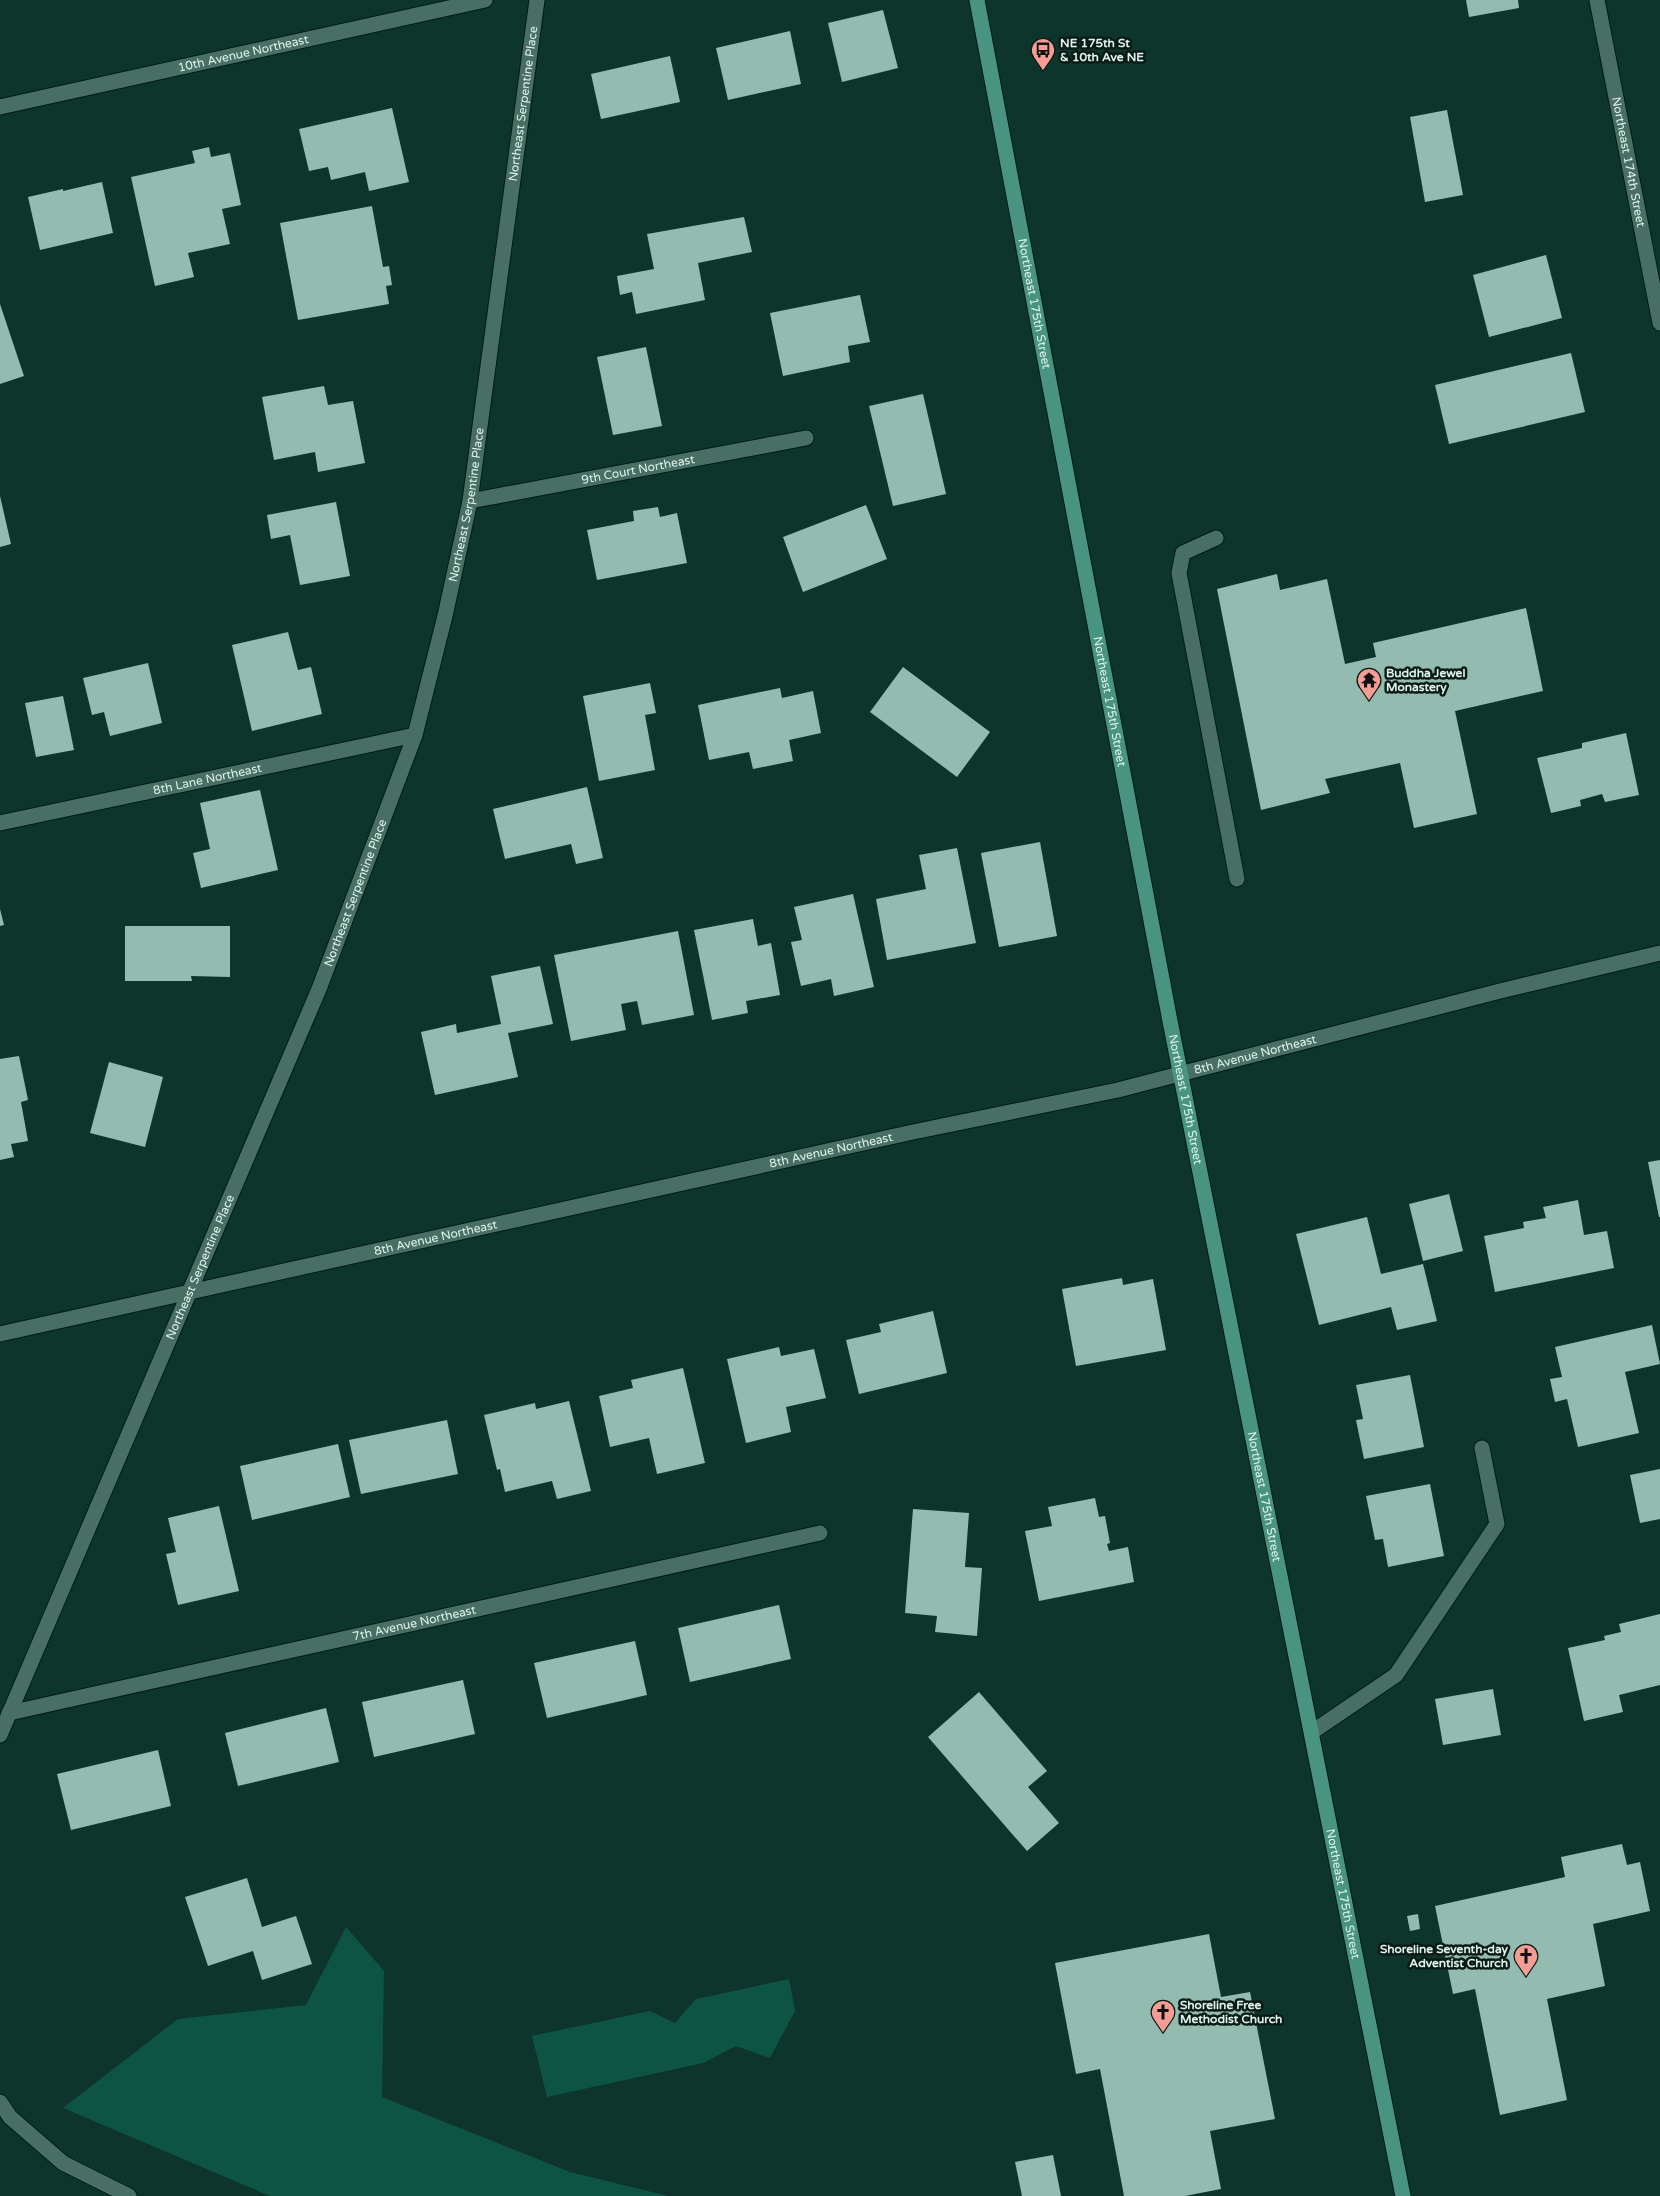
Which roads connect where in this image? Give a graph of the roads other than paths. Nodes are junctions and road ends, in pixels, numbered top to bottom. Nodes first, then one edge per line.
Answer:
1 (485, 0) edge
2 (537, 0) edge
3 (976, 0) edge
4 (1597, 0) edge
5 (0, 107) edge
6 (1660, 323) edge
7 (806, 438) dead end
8 (470, 501) junction
9 (1216, 538) dead end
10 (415, 735) junction
11 (0, 823) edge
12 (1237, 879) dead end
13 (1660, 953) edge
14 (1181, 1074) junction
15 (191, 1291) junction
16 (0, 1334) edge
17 (1482, 1448) dead end
18 (820, 1533) dead end
19 (9, 1713) junction
20 (1312, 1732) junction
21 (0, 1735) edge
22 (0, 2102) edge
23 (128, 2196) edge
24 (1403, 2196) edge

1 - 5 street, 10th Avenue Northeast
2 - 8 street, Northeast Serpentine Place
3 - 14 main road, Northeast 175th Street
4 - 6 street, Northeast 174th Street
7 - 8 street, 9th Court Northeast
8 - 10 street, Northeast Serpentine Place
9 - 12 street
10 - 11 street, 8th Lane Northeast
10 - 15 street, Northeast Serpentine Place
13 - 14 street, 8th Avenue Northeast
14 - 15 street, 8th Avenue Northeast
14 - 20 main road, Northeast 175th Street
15 - 16 street, 8th Avenue Northeast
15 - 19 street, Northeast Serpentine Place
17 - 20 street
18 - 19 street, 7th Avenue Northeast
19 - 21 street, Northeast Serpentine Place
20 - 24 main road, Northeast 175th Street
22 - 23 street

